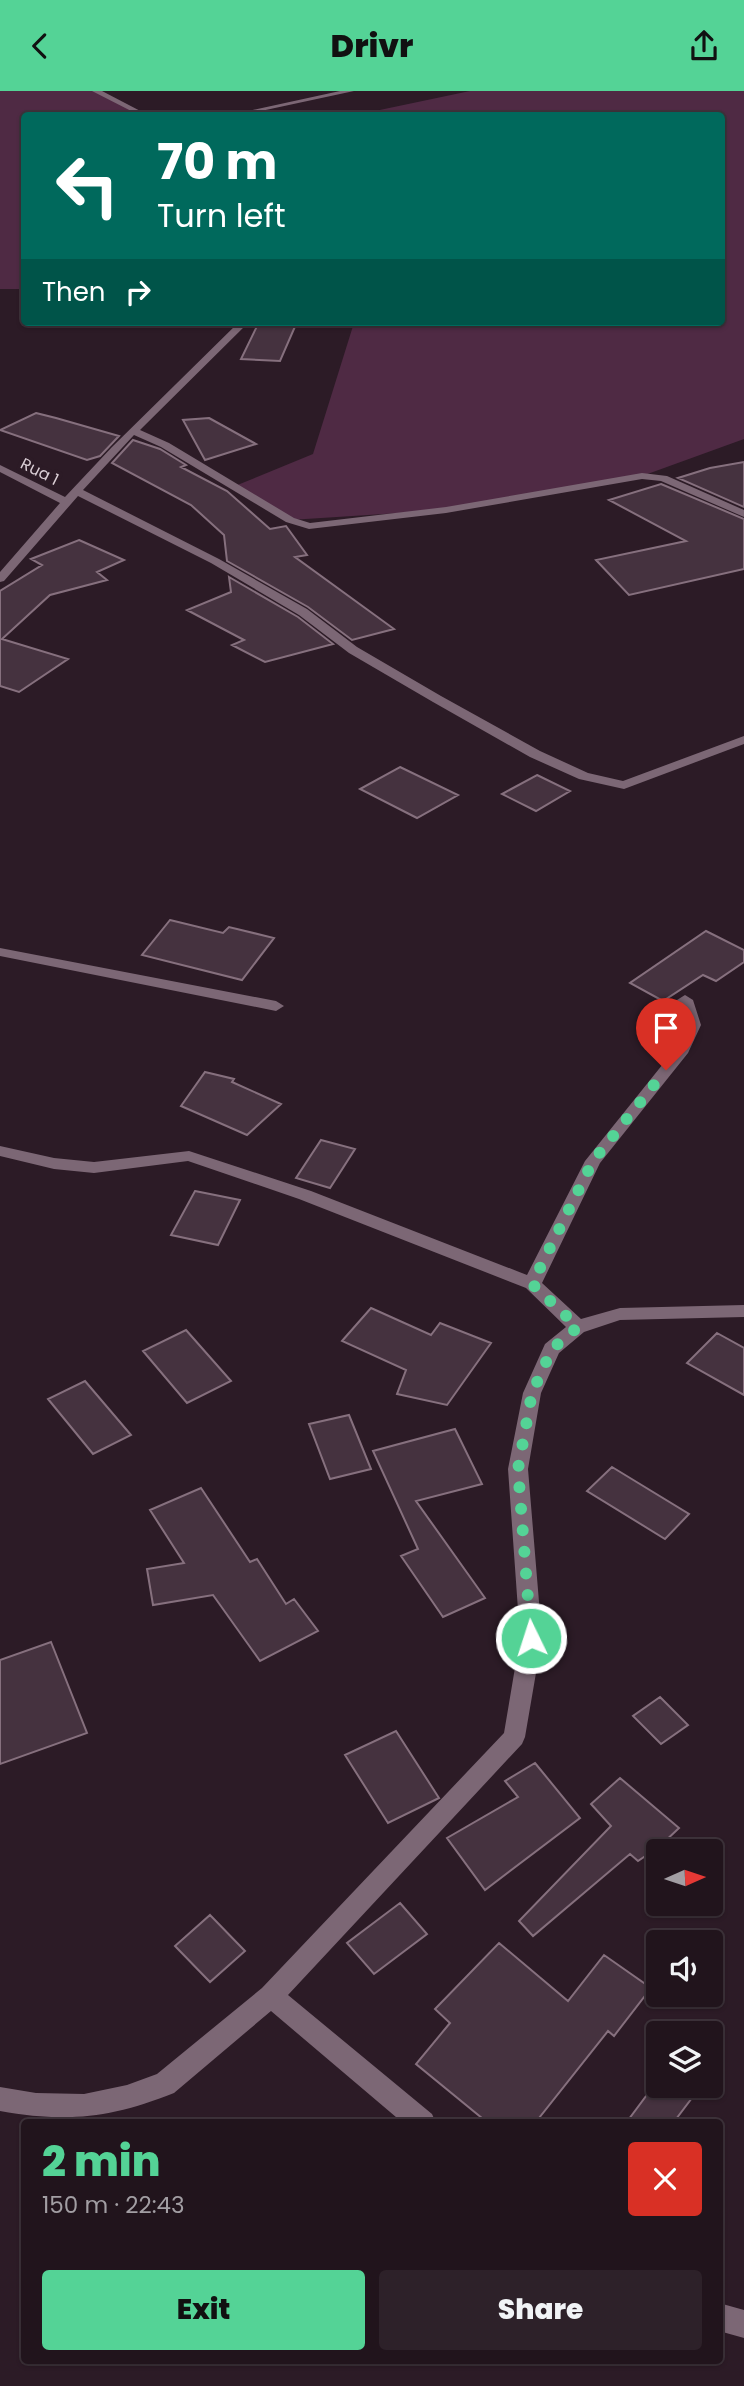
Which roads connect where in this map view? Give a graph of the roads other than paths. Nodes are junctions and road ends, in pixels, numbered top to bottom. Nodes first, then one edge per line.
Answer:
1 (350, 91) edge
2 (103, 92) edge
3 (139, 112) edge
4 (248, 112) edge
5 (240, 326) edge
6 (133, 431) junction
7 (0, 468) edge
8 (75, 490) junction
9 (65, 502) junction
10 (744, 514) edge
11 (0, 579) edge
12 (744, 740) edge
13 (0, 952) edge
14 (685, 1000) dead end
15 (276, 1006) dead end
16 (0, 1151) edge
17 (532, 1284) junction
18 (744, 1311) edge
19 (578, 1327) junction
20 (271, 1996) junction
21 (0, 2099) edge
22 (418, 2119) edge
23 (723, 2318) edge
24 (744, 2324) edge

1 - 4 street
2 - 3 street
5 - 6 street
6 - 8 street
6 - 10 street
7 - 9 street, Rua 1
8 - 9 street
8 - 12 street
9 - 11 street
13 - 15 street
14 - 17 street
16 - 17 street
17 - 19 street
18 - 19 street
19 - 20 street
20 - 21 street
20 - 22 street
23 - 24 street

